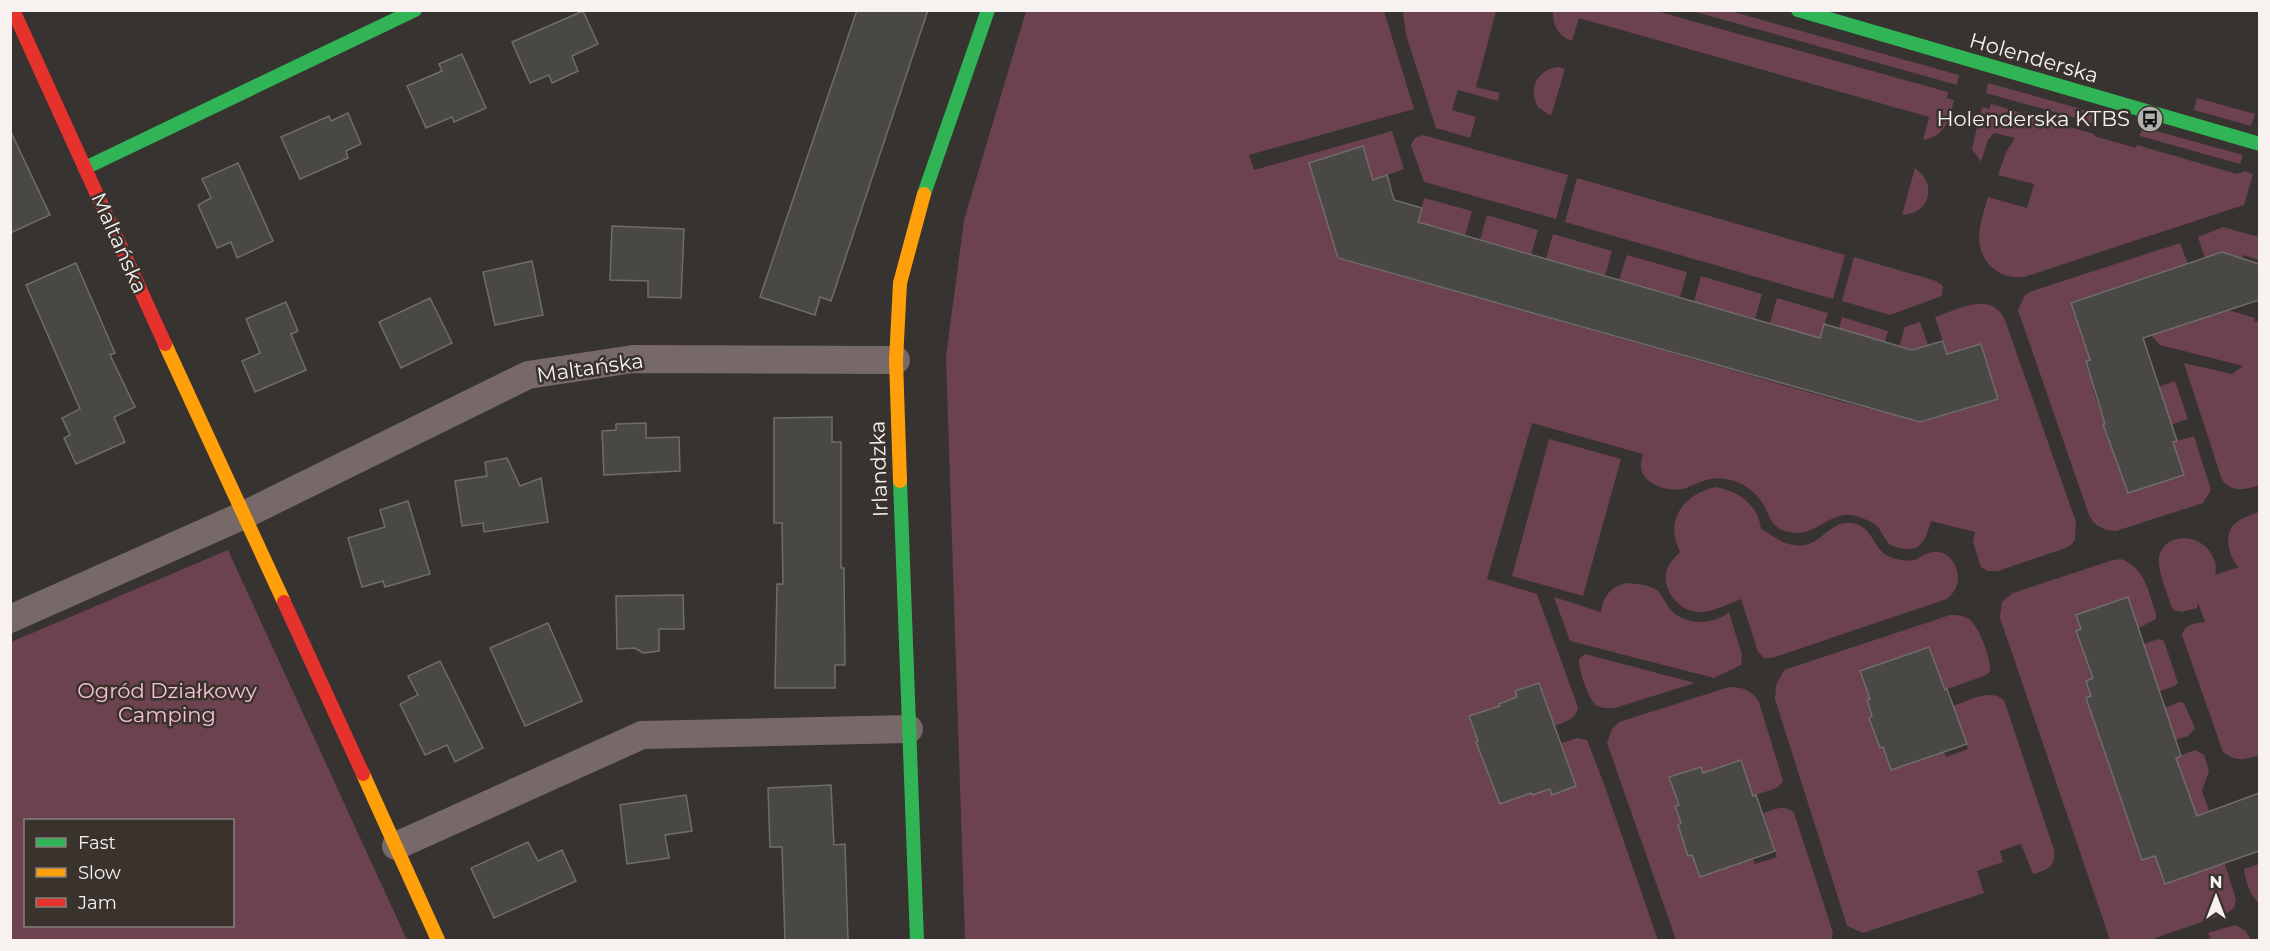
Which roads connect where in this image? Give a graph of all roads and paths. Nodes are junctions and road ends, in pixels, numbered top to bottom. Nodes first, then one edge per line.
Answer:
1 (13, 10) edge
2 (415, 10) edge
3 (988, 10) edge
4 (1798, 10) edge
5 (2259, 144) edge
6 (85, 168) junction
7 (896, 360) junction
8 (244, 514) junction
9 (10, 619) edge
10 (909, 729) junction
11 (396, 846) junction
12 (438, 940) edge
13 (917, 940) edge

1 - 6 street, Maltańska
2 - 6 street, Maltańska
3 - 7 street, Irlandzka
4 - 5 street, Holenderska
6 - 8 street, Maltańska
7 - 8 street, Maltańska
7 - 10 street, Irlandzka
8 - 9 street, Maltańska
8 - 11 street, Maltańska
10 - 11 street
10 - 13 street, Irlandzka
11 - 12 street, Maltańska

